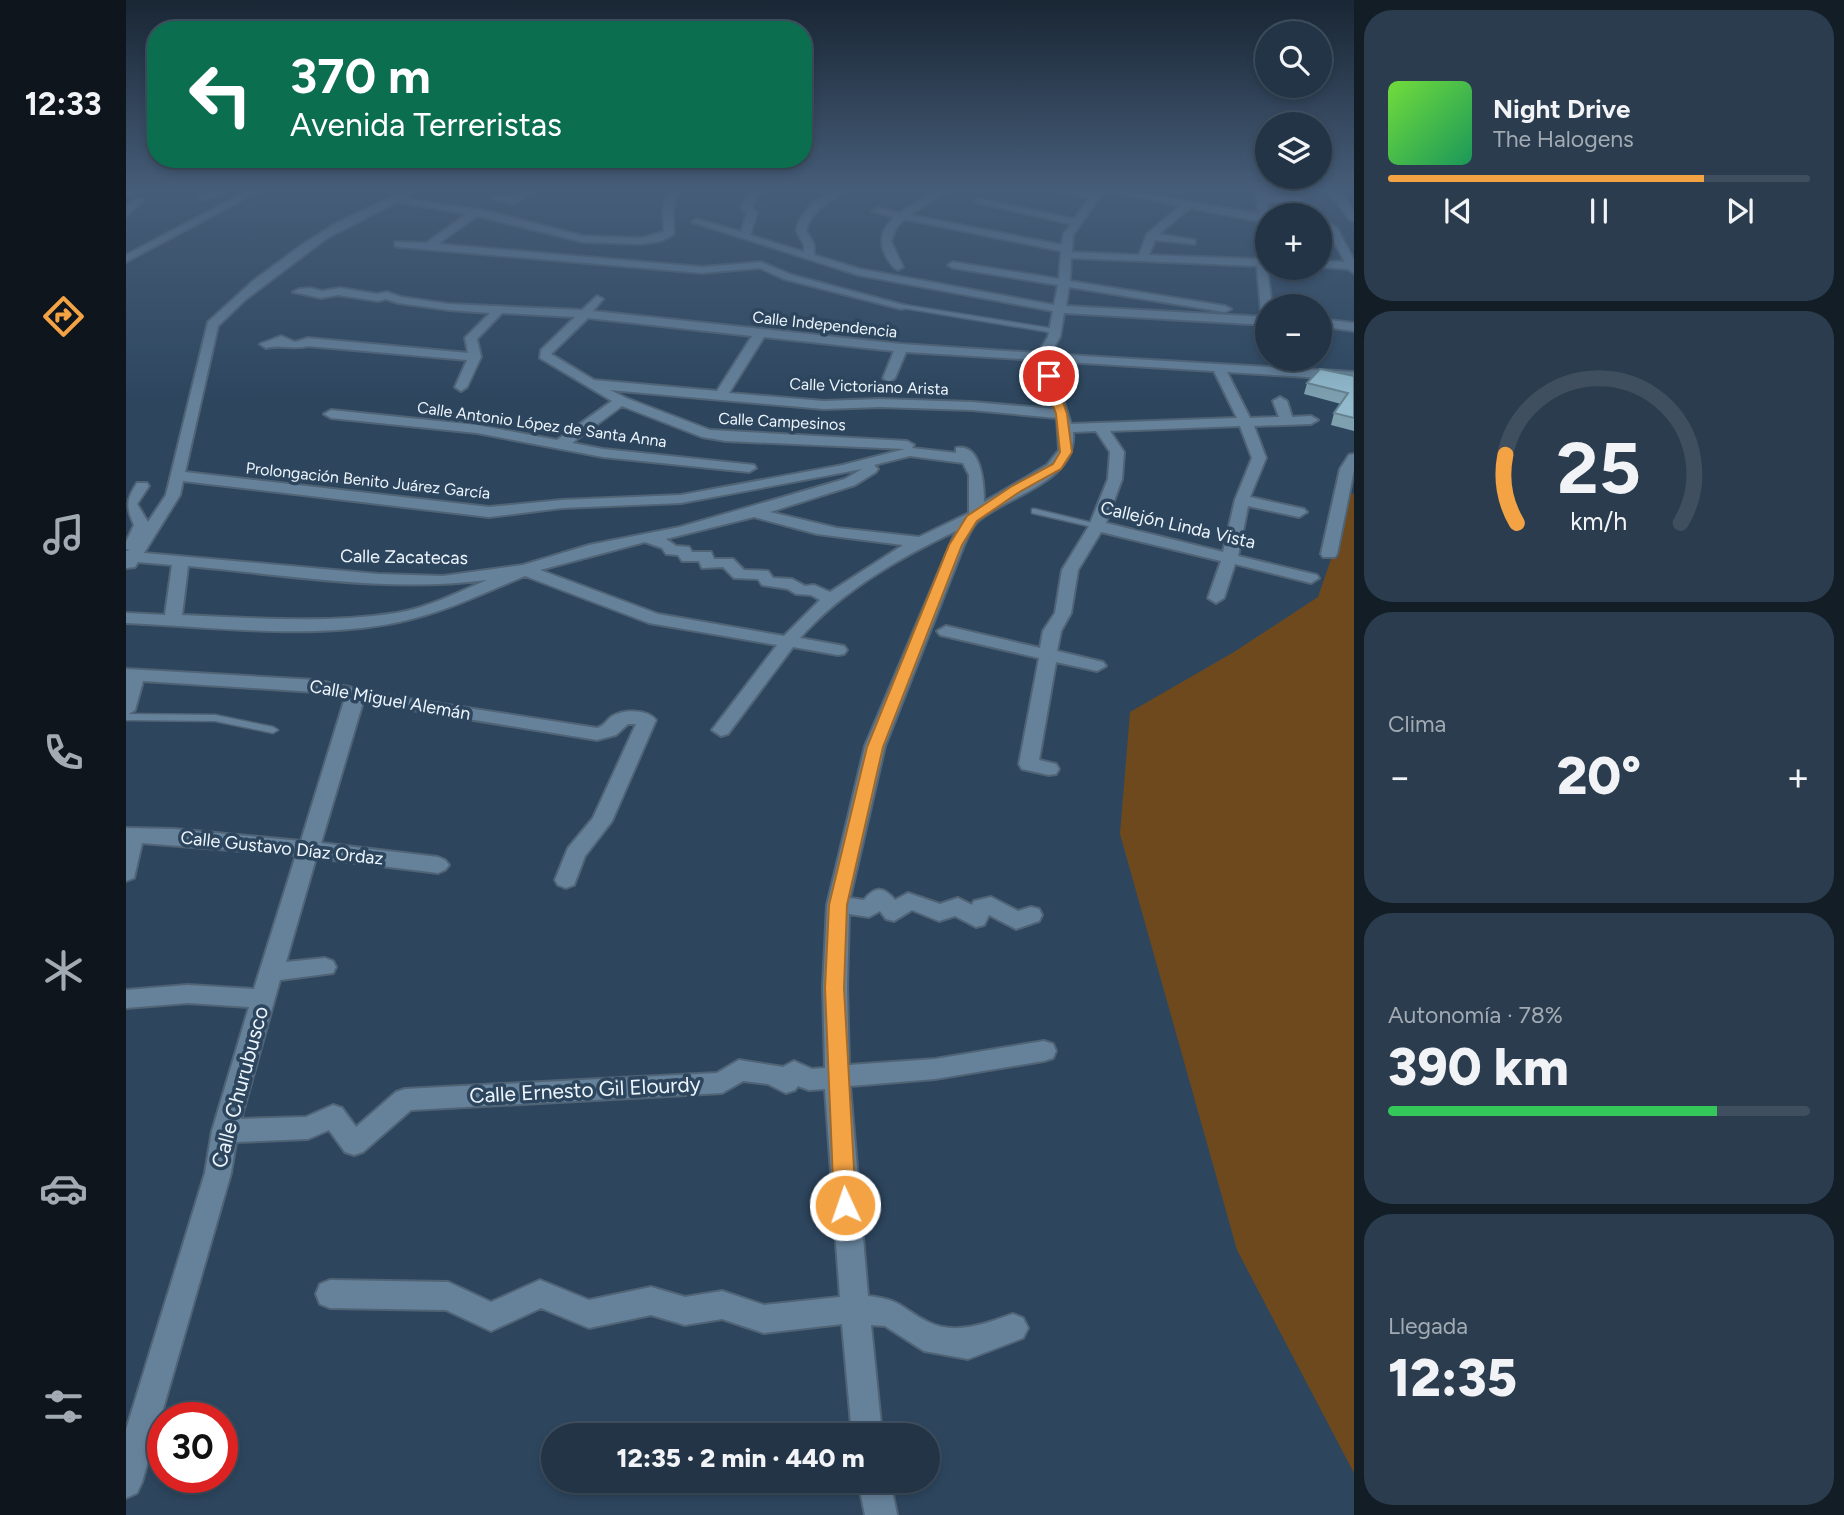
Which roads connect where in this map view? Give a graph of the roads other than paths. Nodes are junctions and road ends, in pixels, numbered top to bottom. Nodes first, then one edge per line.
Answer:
1 (287, 262) edge
2 (550, 262) edge
3 (824, 262) edge
4 (896, 262) edge
5 (1065, 262) edge
6 (1190, 262) edge
7 (953, 265) dead end
8 (1332, 265) edge
9 (898, 267) dead end
10 (1353, 267) edge
11 (1202, 276) dead end
12 (1064, 284) junction
13 (299, 292) dead end
14 (597, 299) dead end
15 (905, 307) joint
16 (1060, 309) junction
17 (498, 311) junction
18 (585, 314) junction
19 (1255, 317) edge
20 (1255, 320) edge
21 (1332, 324) edge
22 (1354, 327) edge
23 (1055, 331) junction
24 (760, 333) junction
25 (266, 344) dead end
26 (901, 348) junction
27 (475, 357) junction
28 (1042, 357) junction
29 (1218, 368) junction
30 (1306, 372) joint
31 (1354, 376) edge
32 (889, 378) dead end
33 (591, 384) junction
34 (461, 387) dead end
35 (722, 394) junction
36 (621, 401) junction
37 (1280, 401) dead end
38 (331, 414) dead end
39 (1311, 420) dead end
40 (1063, 421) junction
41 (1287, 421) junction
42 (1245, 422) junction
43 (1100, 426) junction
44 (561, 444) junction
45 (1354, 458) edge
46 (968, 459) junction
47 (749, 468) dead end
48 (871, 469) dead end
49 (179, 476) junction
50 (142, 486) dead end
51 (1242, 500) junction
52 (1035, 511) dead end
53 (755, 512) junction
54 (1299, 512) dead end
55 (974, 517) junction
56 (1097, 526) junction
57 (645, 537) junction
58 (922, 542) junction
59 (1329, 554) dead end
60 (1230, 556) junction
61 (128, 559) edge
62 (180, 561) junction
63 (525, 570) junction
64 (1311, 578) dead end
65 (1216, 598) dead end
66 (832, 599) junction
67 (126, 618) edge
68 (172, 621) junction
69 (946, 631) dead end
70 (789, 642) junction
71 (838, 650) dead end
72 (1047, 656) junction
73 (1097, 666) dead end
74 (131, 674) edge
75 (356, 693) junction
76 (126, 710) edge
77 (126, 717) edge
78 (273, 730) dead end
79 (721, 730) dead end
80 (1049, 769) dead end
81 (130, 835) edge
82 (307, 849) junction
83 (438, 865) dead end
84 (126, 873) edge
85 (566, 880) dead end
86 (838, 905) junction
87 (1031, 915) dead end
88 (325, 967) dead end
89 (271, 972) junction
90 (126, 999) edge
91 (263, 999) junction
92 (1044, 1051) dead end
93 (837, 1076) junction
94 (225, 1130) junction
95 (330, 1294) dead end
96 (855, 1309) junction
97 (1013, 1328) dead end
98 (866, 1423) edge
99 (126, 1482) edge
100 (877, 1493) edge
101 (881, 1515) edge

1 - 49 street
2 - 15 street
3 - 16 street
4 - 9 street
5 - 12 street
6 - 11 street
7 - 12 street
8 - 10 street
12 - 16 street
12 - 19 street
13 - 17 street, Calle Independencia
14 - 18 street, Calle Campesinos
15 - 23 lane
16 - 20 street
16 - 23 street
17 - 18 street, Calle Independencia
17 - 27 street
18 - 24 street, Calle Independencia
18 - 33 street, Calle Campesinos
21 - 22 street
23 - 28 street
24 - 26 street, Calle Independencia
24 - 35 street
25 - 27 street
26 - 28 street, Calle Independencia
26 - 32 street
27 - 34 street
28 - 29 street, Calle Independencia
28 - 40 street
29 - 30 street, Calle Independencia
29 - 42 street
30 - 31 street, Calle Independencia
33 - 35 street, Calle Victoriano Arista
33 - 36 street, Calle Campesinos
35 - 40 street, Calle Victoriano Arista
36 - 44 street
36 - 46 street, Calle Campesinos
37 - 41 street
38 - 44 street, Calle Antonio López de Santa Anna
39 - 41 street, Calle Victoriano Arista
40 - 43 street, Calle Victoriano Arista
40 - 55 street
41 - 42 street, Calle Victoriano Arista
42 - 43 street, Calle Victoriano Arista
42 - 51 street
43 - 56 street
44 - 47 street, Calle Antonio López de Santa Anna
45 - 59 street
46 - 49 street, Prolongación Benito Juárez García
46 - 55 street
48 - 53 street
49 - 61 street
50 - 61 street
51 - 54 street
51 - 60 street
52 - 56 lane, Callejón Linda Vista
53 - 57 street
53 - 58 street
55 - 58 street
55 - 86 street
56 - 60 street, Callejón Linda Vista
56 - 72 street
57 - 63 street
57 - 66 street
58 - 66 street
60 - 64 street, Callejón Linda Vista
60 - 65 street
61 - 62 street, Calle Zacatecas
62 - 63 street, Calle Zacatecas
62 - 68 street
63 - 68 street
63 - 70 street, Calle Zacatecas
66 - 70 street
67 - 68 street
69 - 72 street
70 - 71 street, Calle Zacatecas
70 - 79 street
72 - 73 street
72 - 80 street
74 - 75 street, Calle Miguel Alemán
74 - 76 street
75 - 82 street, Calle Churubusco
75 - 85 street, Calle Miguel Alemán
77 - 78 lane
81 - 82 street, Calle Gustavo Díaz Ordaz
81 - 84 street
82 - 83 street, Calle Gustavo Díaz Ordaz
82 - 89 street, Calle Churubusco
86 - 87 street
86 - 93 street
88 - 89 street
89 - 91 street, Calle Churubusco
90 - 91 street
91 - 94 street, Calle Churubusco
92 - 93 street, Calle Ernesto Gil Elourdy
93 - 94 street, Calle Ernesto Gil Elourdy
93 - 96 street
94 - 99 street, Calle Churubusco
95 - 96 street
96 - 97 street
96 - 98 street
100 - 101 street

